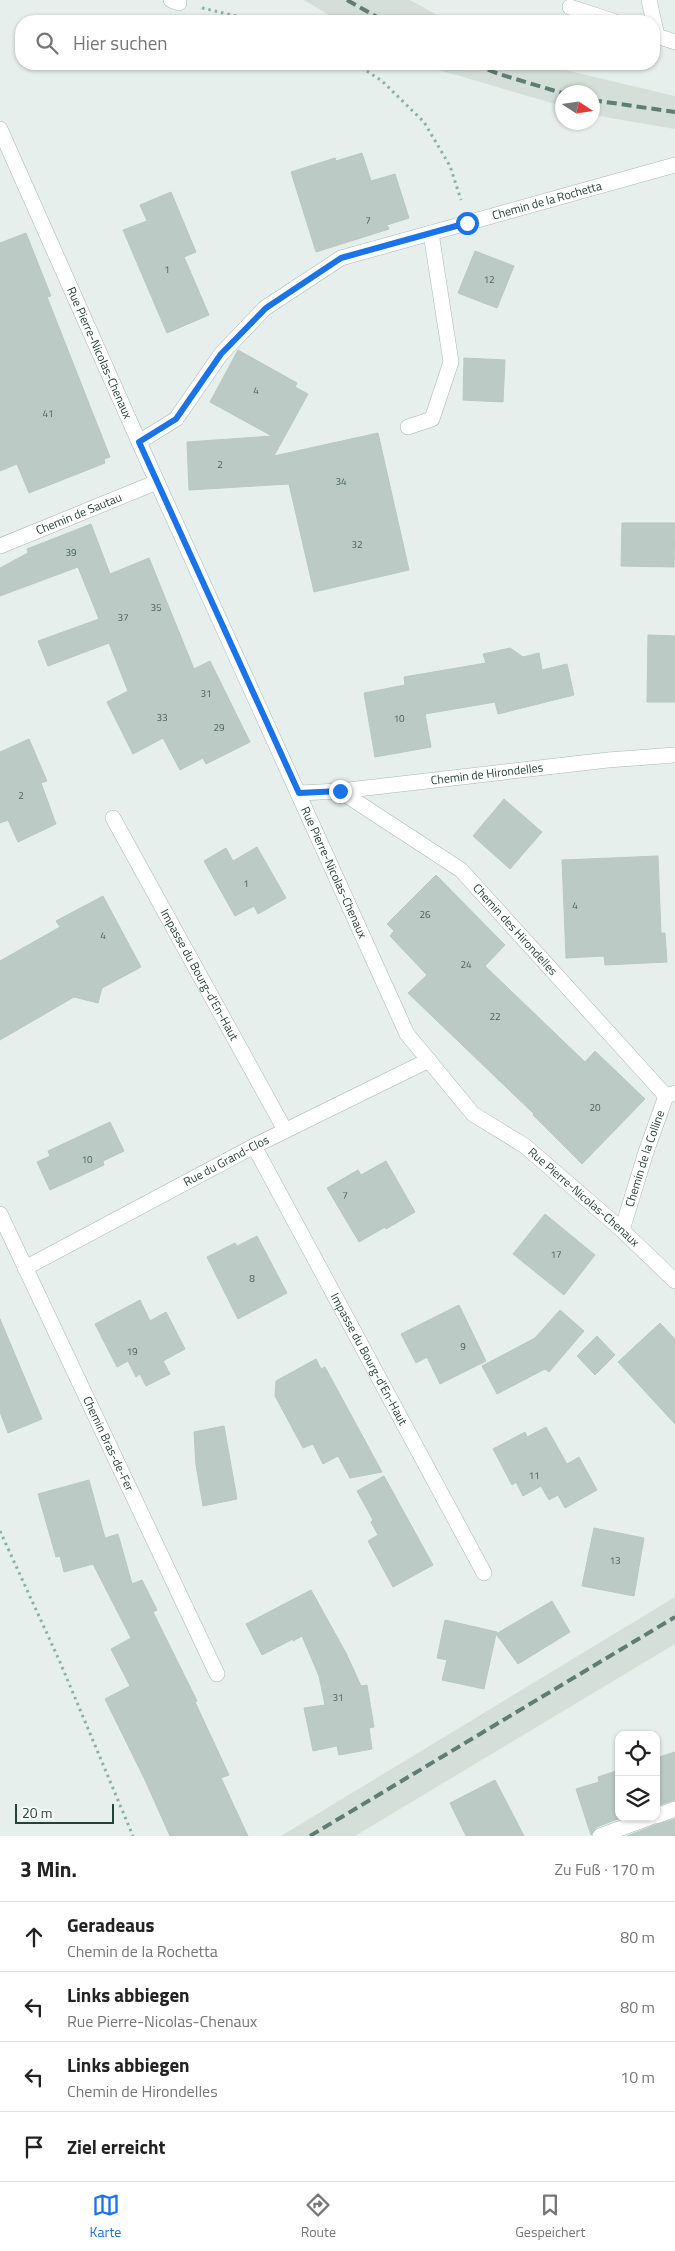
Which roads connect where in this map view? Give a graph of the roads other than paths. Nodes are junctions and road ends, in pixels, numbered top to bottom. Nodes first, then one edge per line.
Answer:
1 (650, 0) edge
2 (570, 7) dead end
3 (595, 15) edge
4 (652, 15) edge
5 (660, 37) edge
6 (675, 42) edge
7 (0, 129) edge
8 (675, 165) edge
9 (431, 233) junction
10 (408, 427) dead end
11 (139, 442) junction
12 (157, 482) junction
13 (0, 546) edge
14 (675, 755) edge
15 (340, 791) junction
16 (299, 793) junction
17 (113, 818) dead end
18 (429, 1060) junction
19 (671, 1095) edge
20 (286, 1130) junction
21 (254, 1146) junction
22 (0, 1214) edge
23 (622, 1230) junction
24 (25, 1268) junction
25 (675, 1281) edge
26 (484, 1573) dead end
27 (217, 1674) dead end
28 (675, 1809) edge
29 (660, 1815) edge
30 (640, 1821) edge
31 (600, 1836) edge

1 - 4 street
2 - 3 street
5 - 6 street
7 - 11 street, Rue Pierre-Nicolas-Chenaux
8 - 9 street, Chemin de la Rochetta
9 - 10 street
9 - 11 street, Chemin de la Rochetta
11 - 12 street, Rue Pierre-Nicolas-Chenaux
12 - 13 street, Chemin de Sautau
12 - 16 street, Rue Pierre-Nicolas-Chenaux
14 - 15 street, Chemin de Hirondelles
15 - 16 street, Chemin de Hirondelles
15 - 19 street, Chemin des Hirondelles
16 - 18 street, Rue Pierre-Nicolas-Chenaux
17 - 20 street, Impasse du Bourg-d'En-Haut
18 - 20 street, Rue du Grand-Clos
18 - 23 street, Rue Pierre-Nicolas-Chenaux
19 - 23 street, Chemin de la Colline
20 - 21 street, Rue du Grand-Clos
21 - 24 street, Rue du Grand-Clos
21 - 26 street, Impasse du Bourg-d'En-Haut
22 - 24 street, Chemin Bras-de-Fer
23 - 25 street, Rue Pierre-Nicolas-Chenaux
24 - 27 street, Chemin Bras-de-Fer
28 - 29 street
30 - 31 street

